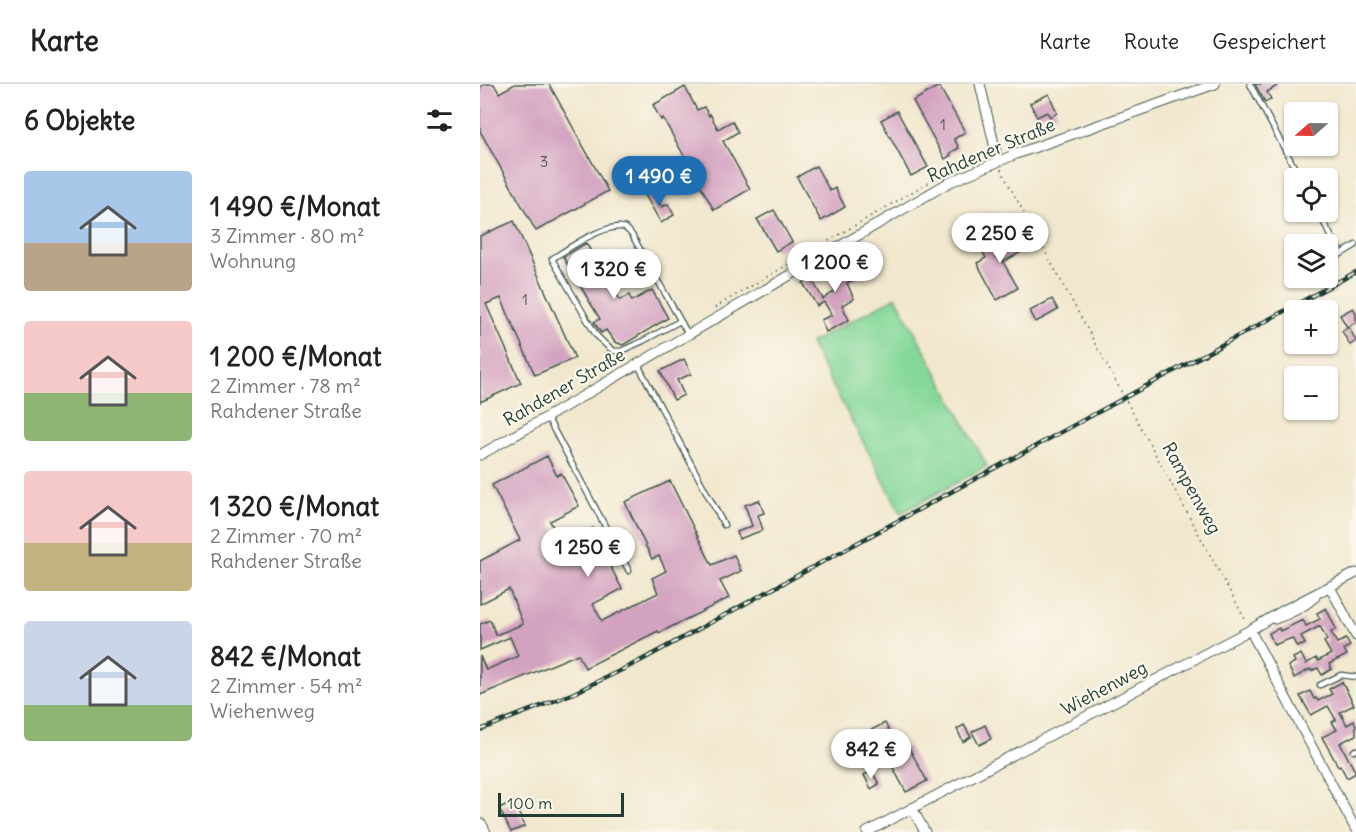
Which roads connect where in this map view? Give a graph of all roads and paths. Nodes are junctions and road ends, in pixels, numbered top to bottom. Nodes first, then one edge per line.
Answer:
1 (980, 84) edge
2 (1215, 84) edge
3 (1250, 84) edge
4 (998, 161) junction
5 (1295, 168) edge
6 (1323, 222) edge
7 (1356, 246) edge
8 (680, 321) junction
9 (688, 334) junction
10 (637, 363) junction
11 (547, 417) junction
12 (480, 455) edge
13 (724, 525) dead end
14 (629, 571) dead end
15 (1356, 573) edge
16 (1330, 587) junction
17 (1250, 630) junction
18 (1355, 630) edge
19 (1356, 676) edge
20 (1320, 685) dead end
21 (912, 808) junction
22 (480, 826) edge
23 (1356, 830) edge
24 (483, 832) edge
25 (867, 832) edge
26 (925, 832) edge

1 - 4 street
2 - 4 street, Rahdener Straße
3 - 5 lane
4 - 9 street, Rahdener Straße
4 - 17 path, Rampenweg
6 - 7 lane
8 - 8 lane
8 - 9 lane
9 - 10 street, Rahdener Straße
10 - 11 street, Rahdener Straße
10 - 13 lane
11 - 12 street, Rahdener Straße
11 - 14 lane
15 - 16 street
16 - 17 street, Wiehenweg
16 - 18 street
17 - 21 street, Wiehenweg
17 - 23 street
19 - 20 lane
21 - 25 street, Wiehenweg
21 - 26 street
22 - 24 street

